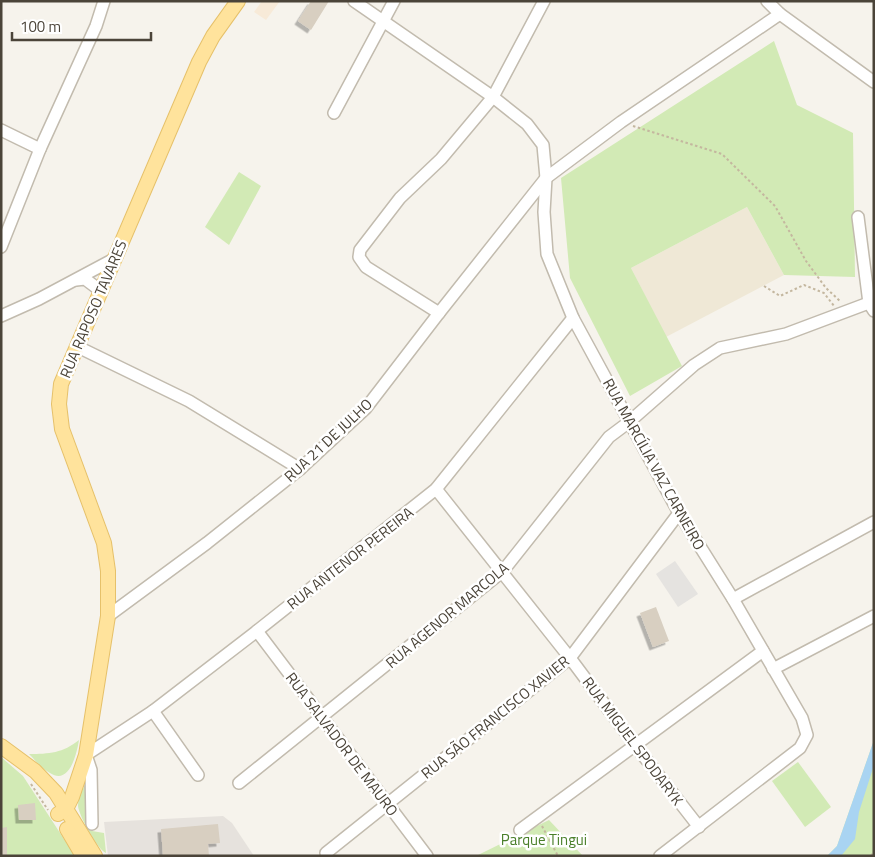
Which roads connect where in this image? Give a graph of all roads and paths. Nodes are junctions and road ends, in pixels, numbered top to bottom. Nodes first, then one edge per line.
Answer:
1 (104, 1) edge
2 (238, 1) edge
3 (354, 1) edge
4 (394, 1) edge
5 (544, 1) edge
6 (784, 1) edge
7 (768, 3) edge
8 (780, 14) junction
9 (382, 20) junction
10 (874, 82) edge
11 (493, 97) junction
12 (334, 113) dead end
13 (621, 122) junction
14 (1, 130) edge
15 (40, 149) junction
16 (546, 178) junction
17 (858, 216) dead end
18 (1, 247) edge
19 (114, 259) junction
20 (76, 280) junction
21 (764, 286) dead end
22 (101, 291) junction
23 (872, 305) edge
24 (841, 309) junction
25 (439, 312) junction
26 (1, 316) edge
27 (573, 318) junction
28 (78, 347) junction
29 (629, 422) junction
30 (300, 469) junction
31 (436, 489) junction
32 (679, 513) junction
33 (874, 522) edge
34 (503, 572) junction
35 (732, 598) junction
36 (108, 616) junction
37 (874, 616) edge
38 (257, 631) junction
39 (763, 651) junction
40 (570, 658) junction
41 (774, 669) junction
42 (153, 711) junction
43 (322, 718) junction
44 (635, 746) junction
45 (6, 749) edge
46 (86, 755) junction
47 (198, 775) dead end
48 (27, 778) dead end
49 (239, 783) dead end
50 (387, 803) junction
51 (56, 806) junction
52 (538, 818) junction
53 (92, 824) dead end
54 (699, 827) junction
55 (520, 830) dead end
56 (874, 851) edge
57 (326, 853) dead end
58 (83, 856) edge
59 (95, 856) edge
60 (427, 856) edge
61 (558, 856) edge
62 (660, 856) edge
63 (871, 856) edge

1 - 15 street
2 - 19 main road, RUA RAPOSO TAVARES
3 - 9 street, RUA MARCÍLIA VAZ CARNEIRO
4 - 9 street
5 - 11 street
6 - 7 street
7 - 8 street
8 - 10 street
8 - 13 street
9 - 11 street, RUA MARCÍLIA VAZ CARNEIRO
9 - 12 street
11 - 16 street, RUA MARCÍLIA VAZ CARNEIRO
11 - 25 street
13 - 16 street
13 - 24 path
14 - 15 street
15 - 18 street
16 - 25 street, RUA 21 DE JULHO
16 - 27 street, RUA MARCÍLIA VAZ CARNEIRO
17 - 23 street
19 - 20 street
19 - 22 main road, RUA RAPOSO TAVARES
20 - 22 street
20 - 26 street
21 - 24 path
22 - 28 main road, RUA RAPOSO TAVARES
23 - 24 street, RUA AGENOR MARCOLA
24 - 29 street, RUA AGENOR MARCOLA
25 - 30 street, RUA 21 DE JULHO
27 - 29 street, RUA MARCÍLIA VAZ CARNEIRO
27 - 31 street, RUA ANTENOR PEREIRA
28 - 30 street
28 - 36 main road, RUA RAPOSO TAVARES
29 - 32 street, RUA MARCÍLIA VAZ CARNEIRO
29 - 34 street, RUA AGENOR MARCOLA
30 - 36 street, RUA 21 DE JULHO
31 - 34 street, RUA MIGUEL SPODARYK
31 - 38 street, RUA ANTENOR PEREIRA
32 - 35 street, RUA MARCÍLIA VAZ CARNEIRO
32 - 40 street, RUA SÃO FRANCISCO XAVIER
33 - 35 street
34 - 40 street, RUA MIGUEL SPODARYK
34 - 43 street, RUA AGENOR MARCOLA
35 - 39 street, RUA MARCÍLIA VAZ CARNEIRO
36 - 46 main road, RUA RAPOSO TAVARES
37 - 41 street
38 - 42 street, RUA ANTENOR PEREIRA
38 - 43 street, RUA SALVADOR DE MAURO
39 - 41 street, RUA MARCÍLIA VAZ CARNEIRO
39 - 44 street
40 - 44 street, RUA MIGUEL SPODARYK
40 - 50 street, RUA SÃO FRANCISCO XAVIER
41 - 54 street, RUA MARCÍLIA VAZ CARNEIRO
42 - 46 street, RUA ANTENOR PEREIRA
42 - 47 street
43 - 49 street, RUA AGENOR MARCOLA
43 - 50 street, RUA SALVADOR DE MAURO
44 - 52 street
44 - 54 street, RUA MIGUEL SPODARYK
45 - 51 main road
46 - 51 main road, RUA RAPOSO TAVARES
46 - 53 street, RUA RAPOSO TAVARES
48 - 51 path
50 - 57 street, RUA SÃO FRANCISCO XAVIER
50 - 60 street, RUA SALVADOR DE MAURO
51 - 58 main road
51 - 59 main road
52 - 55 street
52 - 61 path
54 - 62 street
56 - 63 path

